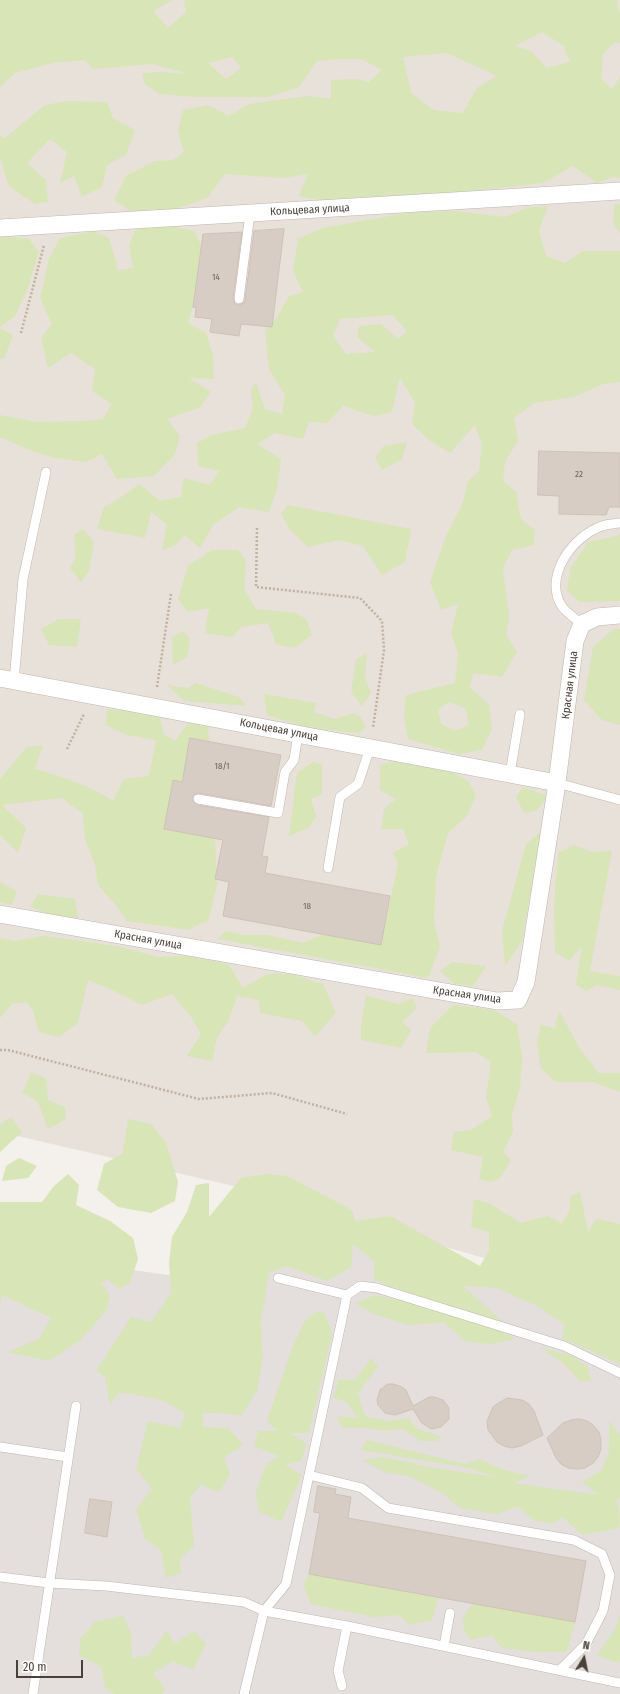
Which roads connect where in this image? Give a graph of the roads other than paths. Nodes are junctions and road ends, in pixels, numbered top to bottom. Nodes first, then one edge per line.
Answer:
1 (620, 191) edge
2 (250, 213) junction
3 (0, 228) edge
4 (239, 299) dead end
5 (46, 472) dead end
6 (620, 523) edge
7 (620, 615) edge
8 (582, 624) junction
9 (7, 680) edge
10 (520, 714) dead end
11 (298, 734) junction
12 (370, 748) junction
13 (510, 774) junction
14 (557, 783) junction
15 (198, 799) dead end
16 (620, 800) edge
17 (328, 868) dead end
18 (0, 914) edge
19 (278, 1278) dead end
20 (346, 1295) junction
21 (620, 1373) edge
22 (76, 1406) dead end
23 (0, 1447) edge
24 (68, 1457) junction
25 (309, 1475) junction
26 (0, 1577) edge
27 (49, 1584) junction
28 (264, 1610) junction
29 (450, 1613) dead end
30 (347, 1626) junction
31 (444, 1646) junction
32 (560, 1670) junction
33 (620, 1683) edge
34 (342, 1686) dead end
35 (33, 1694) edge
36 (244, 1694) edge

1 - 2 street, Кольцевая улица
2 - 3 street, Кольцевая улица
2 - 4 lane
5 - 9 lane
6 - 8 lane
7 - 8 street
8 - 14 street, Красная улица
9 - 11 street, Кольцевая улица
10 - 13 lane
11 - 12 street, Кольцевая улица
11 - 15 lane
12 - 13 street, Кольцевая улица
12 - 17 lane
13 - 14 street, Кольцевая улица
14 - 16 lane
14 - 18 street, Красная улица
19 - 20 lane
20 - 21 lane
20 - 25 lane
22 - 24 lane
23 - 24 lane
24 - 27 lane
25 - 28 lane
25 - 32 lane
26 - 27 lane
27 - 28 lane
27 - 35 lane
28 - 30 lane
28 - 36 lane
29 - 31 lane
30 - 31 lane
30 - 34 lane
31 - 32 lane
32 - 33 lane

